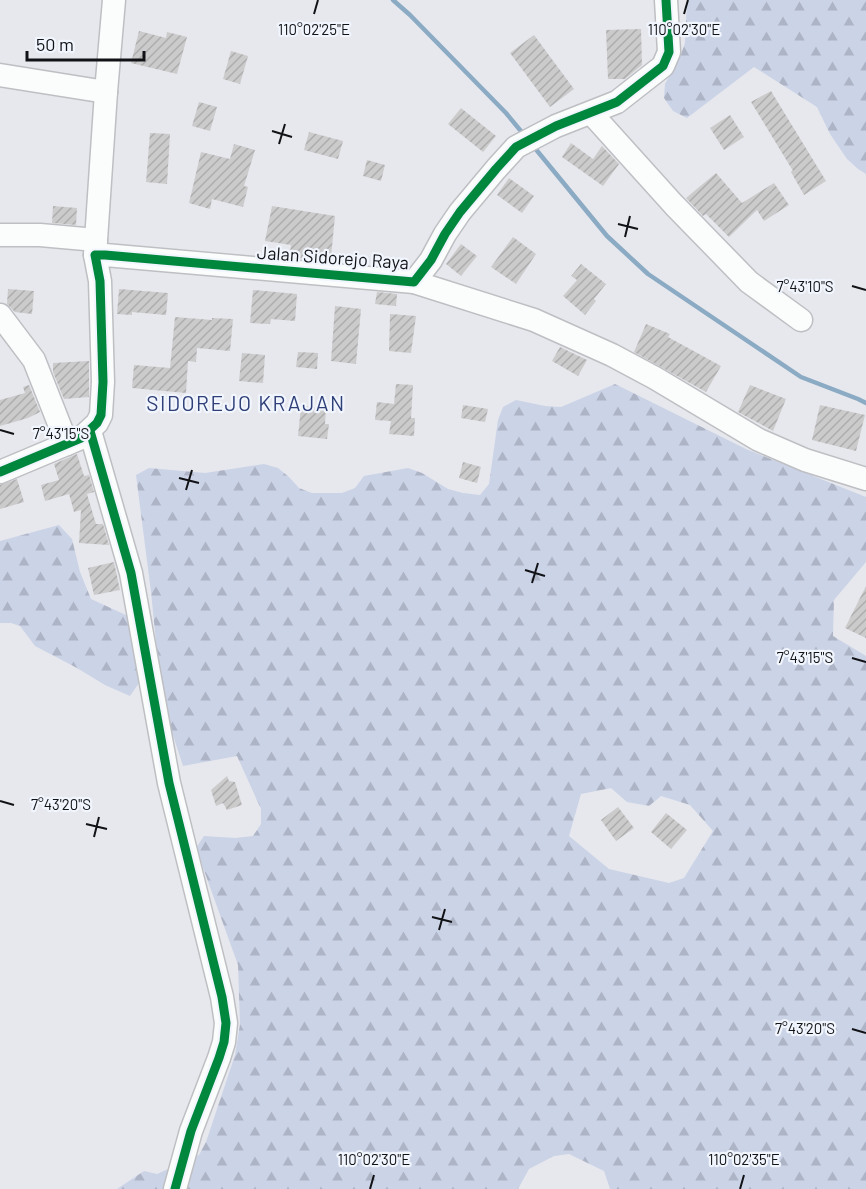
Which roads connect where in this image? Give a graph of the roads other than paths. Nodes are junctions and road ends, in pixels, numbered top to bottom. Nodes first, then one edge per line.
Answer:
1 (114, 0) edge
2 (666, 0) edge
3 (0, 75) edge
4 (106, 92) junction
5 (591, 113) junction
6 (0, 235) edge
7 (103, 251) junction
8 (414, 282) junction
9 (0, 315) edge
10 (801, 320) dead end
11 (90, 431) junction
12 (67, 444) junction
13 (0, 472) edge
14 (866, 478) edge
15 (175, 1189) edge

1 - 4 street
2 - 5 street
3 - 4 street
4 - 7 street
5 - 8 street, Jalan Sidorejo Raya
5 - 10 street
6 - 7 street, Jalan Sidorejo Raya
7 - 8 street, Jalan Sidorejo Raya
7 - 11 street
8 - 14 street
9 - 12 street
11 - 12 street
11 - 15 street
12 - 13 street

